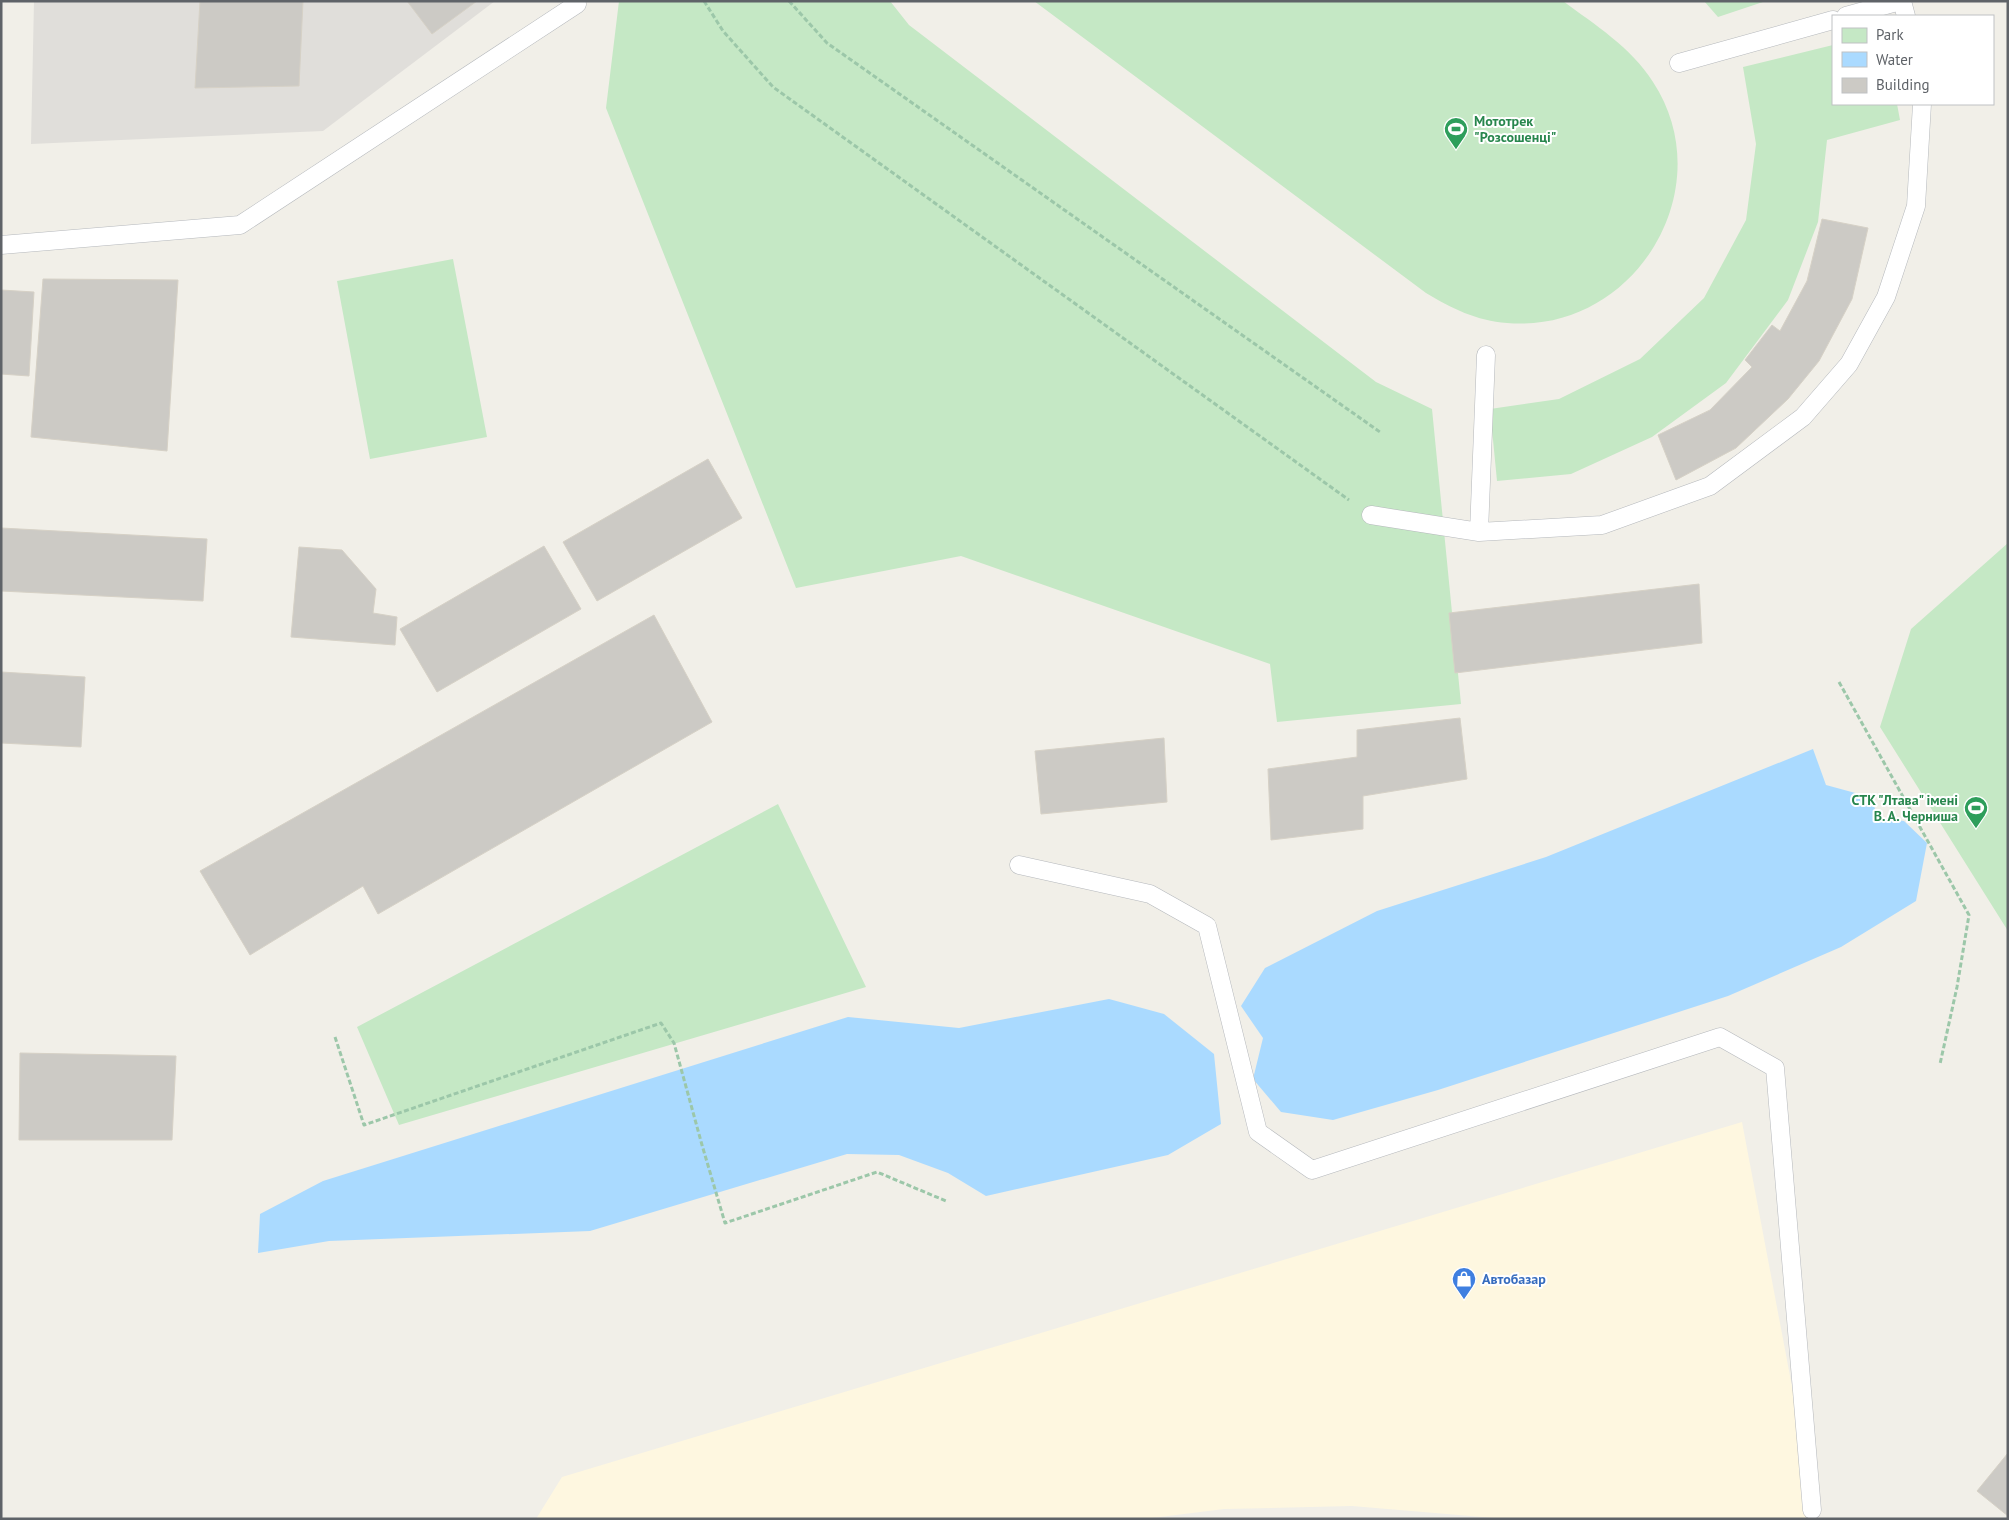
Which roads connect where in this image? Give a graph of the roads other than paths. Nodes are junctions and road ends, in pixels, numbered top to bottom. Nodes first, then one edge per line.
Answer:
1 (1901, 1) edge
2 (578, 4) dead end
3 (1850, 15) edge
4 (1906, 15) edge
5 (1832, 20) edge
6 (1679, 63) dead end
7 (1922, 105) edge
8 (1, 246) edge
9 (1486, 355) dead end
10 (1371, 516) road end
11 (1479, 532) junction
12 (1019, 865) dead end
13 (1812, 1510) dead end

1 - 3 lane
1 - 4 lane
2 - 8 lane
5 - 6 lane
7 - 11 lane
9 - 11 lane
10 - 11 lane
12 - 13 lane

